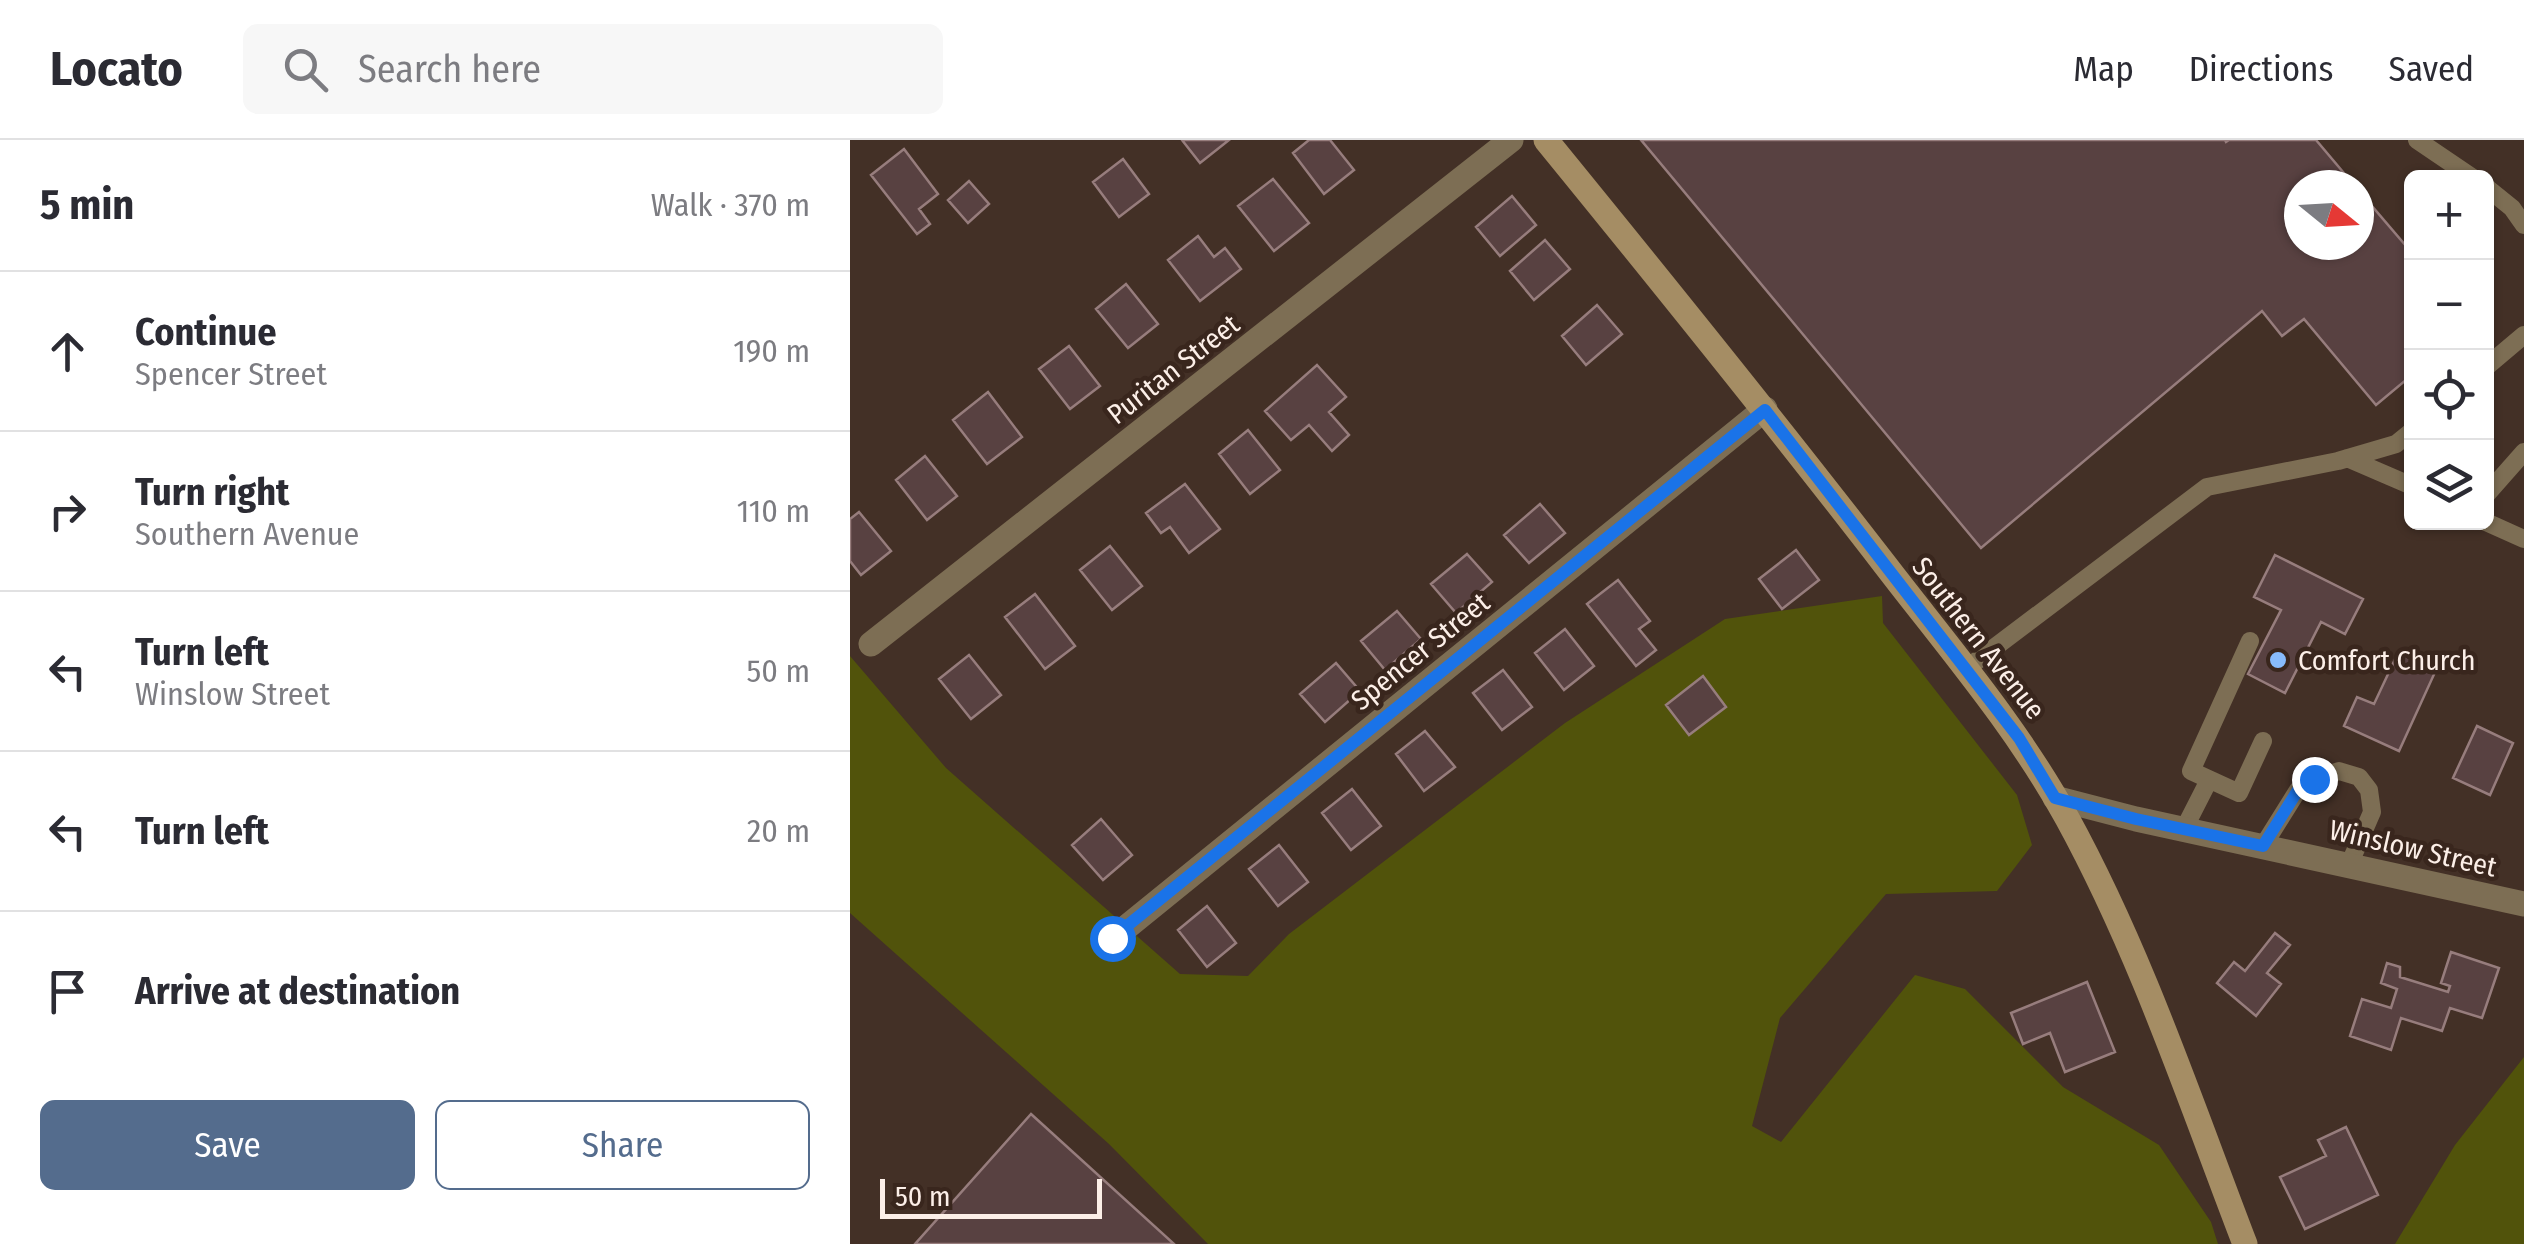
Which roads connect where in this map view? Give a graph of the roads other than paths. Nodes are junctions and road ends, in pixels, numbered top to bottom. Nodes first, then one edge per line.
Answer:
1 (1511, 140) edge
2 (1546, 140) edge
3 (2416, 140) edge
4 (2461, 170) edge
5 (2494, 193) edge
6 (2524, 225) edge
7 (2524, 335) edge
8 (2494, 360) edge
9 (1765, 410) junction
10 (2404, 438) edge
11 (2524, 452) edge
12 (2347, 458) junction
13 (2404, 483) edge
14 (2494, 486) edge
15 (2494, 526) edge
16 (2524, 539) edge
17 (2250, 641) dead end
18 (871, 644) dead end
19 (1966, 670) junction
20 (2263, 741) dead end
21 (2210, 780) junction
22 (2055, 798) junction
23 (2184, 829) junction
24 (2263, 846) junction
25 (2349, 865) junction
26 (2524, 904) edge
27 (1112, 938) dead end
28 (2244, 1244) edge

1 - 18 street, Puritan Street
2 - 9 main road, Southern Avenue
3 - 4 lane
5 - 6 lane
7 - 8 lane
9 - 19 main road, Southern Avenue
9 - 27 street, Spencer Street
10 - 12 lane
11 - 14 lane
12 - 13 lane
12 - 19 lane
15 - 16 lane
17 - 21 lane
19 - 22 main road, Southern Avenue
20 - 21 lane
21 - 23 lane
22 - 23 street, Winslow Street
22 - 28 main road, Southern Avenue
23 - 24 street, Winslow Street
24 - 25 street, Winslow Street
24 - 25 lane
25 - 26 street, Winslow Street

